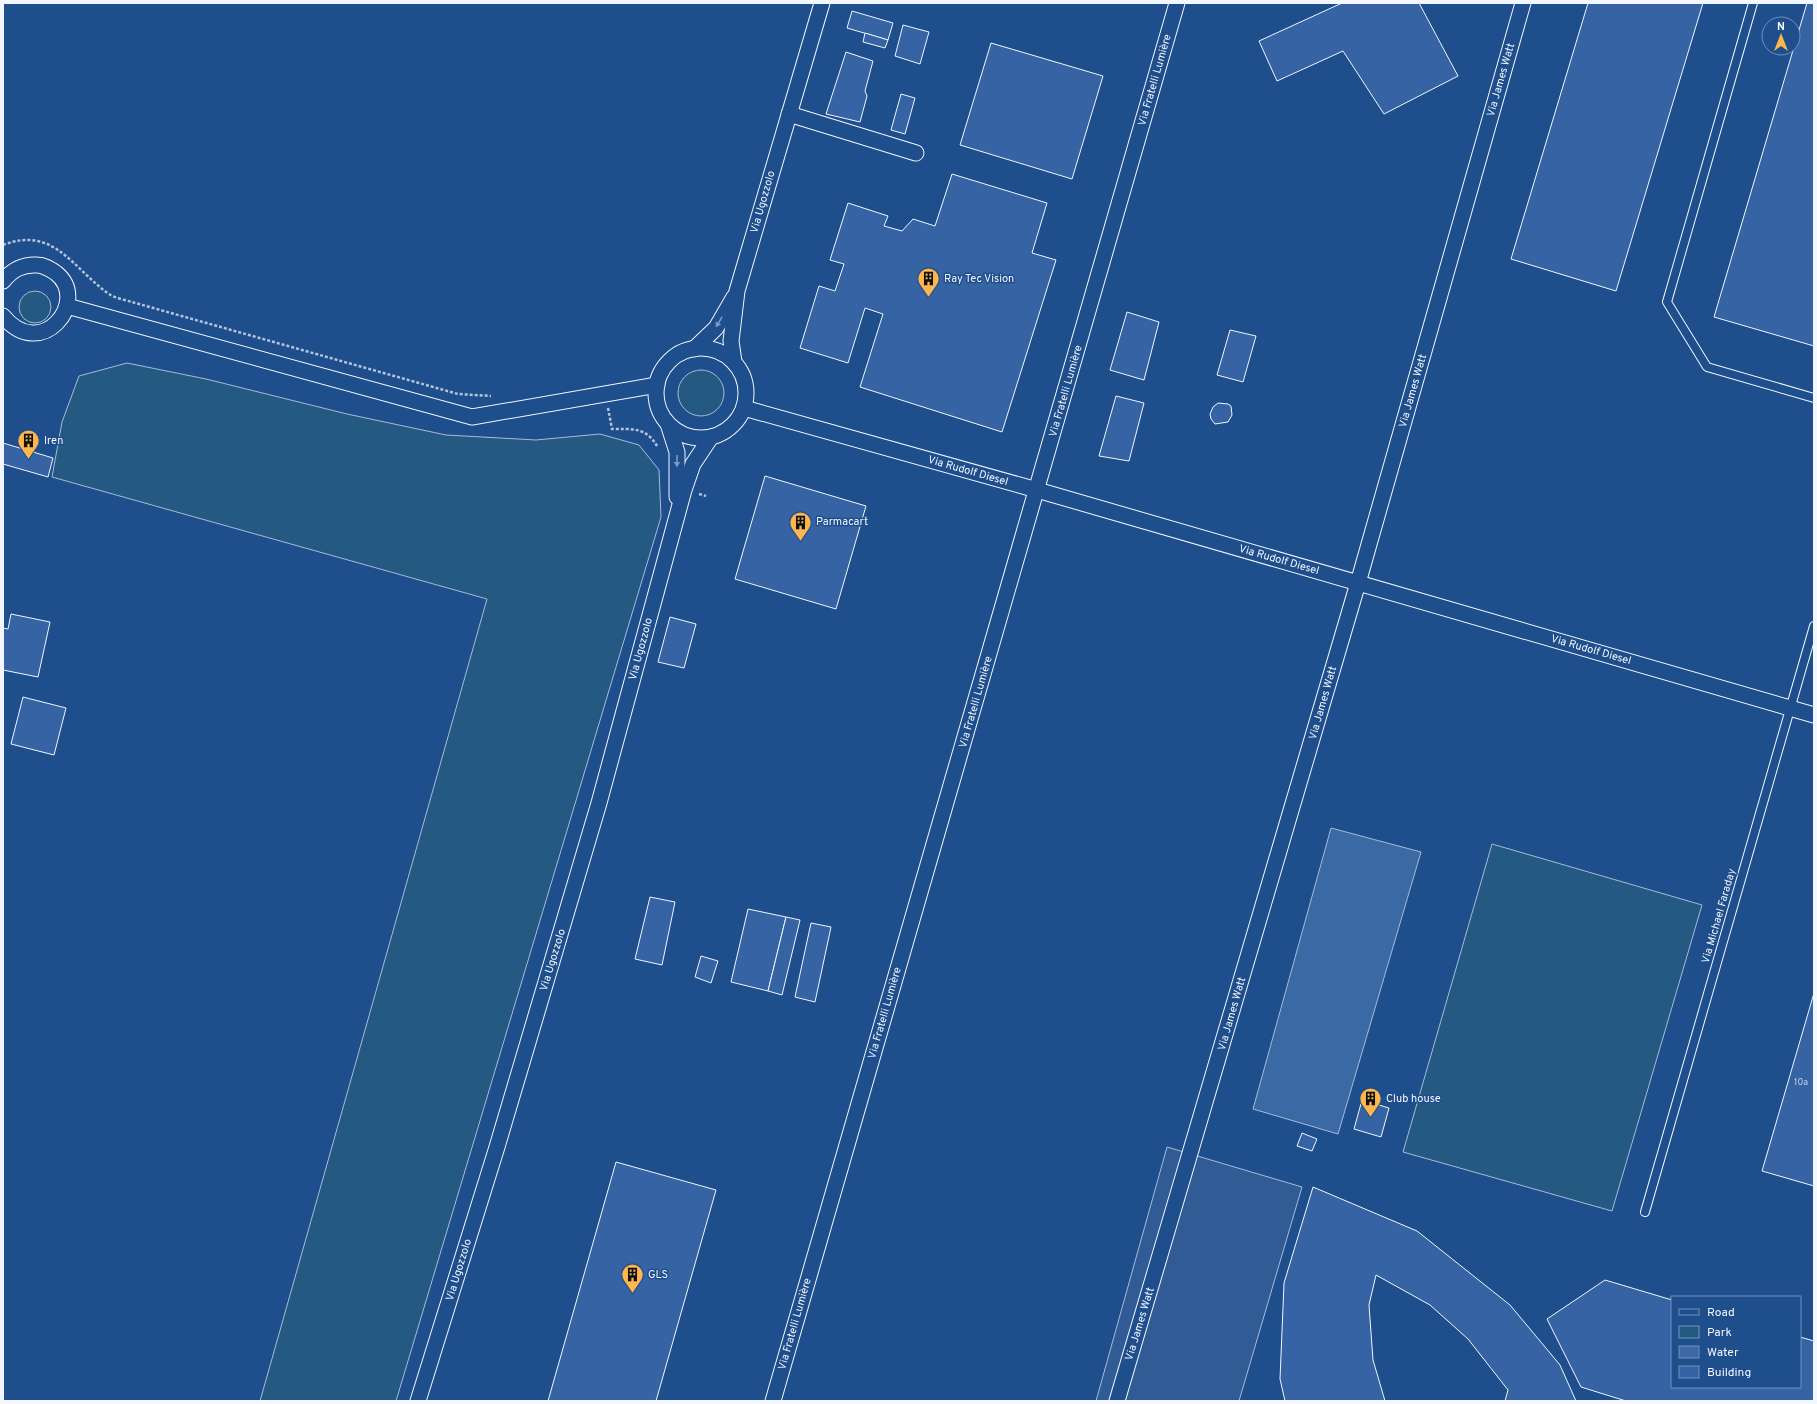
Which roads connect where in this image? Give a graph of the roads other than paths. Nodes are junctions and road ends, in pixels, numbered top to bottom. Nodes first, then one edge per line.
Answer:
1 (822, 3) edge
2 (1177, 3) edge
3 (1523, 3) edge
4 (1753, 3) edge
5 (789, 114) junction
6 (916, 153) dead end
7 (3, 281) edge
8 (737, 291) junction
9 (67, 306) junction
10 (3, 316) edge
11 (694, 349) junction
12 (734, 362) junction
13 (657, 385) junction
14 (1814, 398) edge
15 (744, 408) junction
16 (668, 424) junction
17 (711, 437) junction
18 (1037, 490) junction
19 (676, 516) junction
20 (1358, 583) junction
21 (1814, 626) edge
22 (1791, 708) junction
23 (1814, 715) edge
24 (1645, 1212) dead end
25 (418, 1401) edge
26 (773, 1401) edge
27 (1117, 1401) edge

1 - 5 street, Via Ugozzolo
2 - 18 street, Via Fratelli Lumière
3 - 20 street, Via James Watt
4 - 14 lane
5 - 6 street
5 - 8 street, Via Ugozzolo
7 - 9 street
8 -> 11 street, Via Ugozzolo
8 - 12 street, Via Ugozzolo
9 - 10 street
9 - 13 street
11 - 12 street
11 - 13 street
12 - 15 street
13 - 16 street
15 - 17 street
15 - 18 street, Via Rudolf Diesel
16 - 17 street
16 -> 19 street, Via Ugozzolo
17 - 19 street, Via Ugozzolo
18 - 20 street, Via Rudolf Diesel
18 - 26 street, Via Fratelli Lumière
19 - 25 street, Via Ugozzolo
20 - 22 street, Via Rudolf Diesel
20 - 27 street, Via James Watt
21 - 22 lane, Via Michael Faraday
22 - 23 street, Via Rudolf Diesel
22 - 24 lane, Via Michael Faraday

